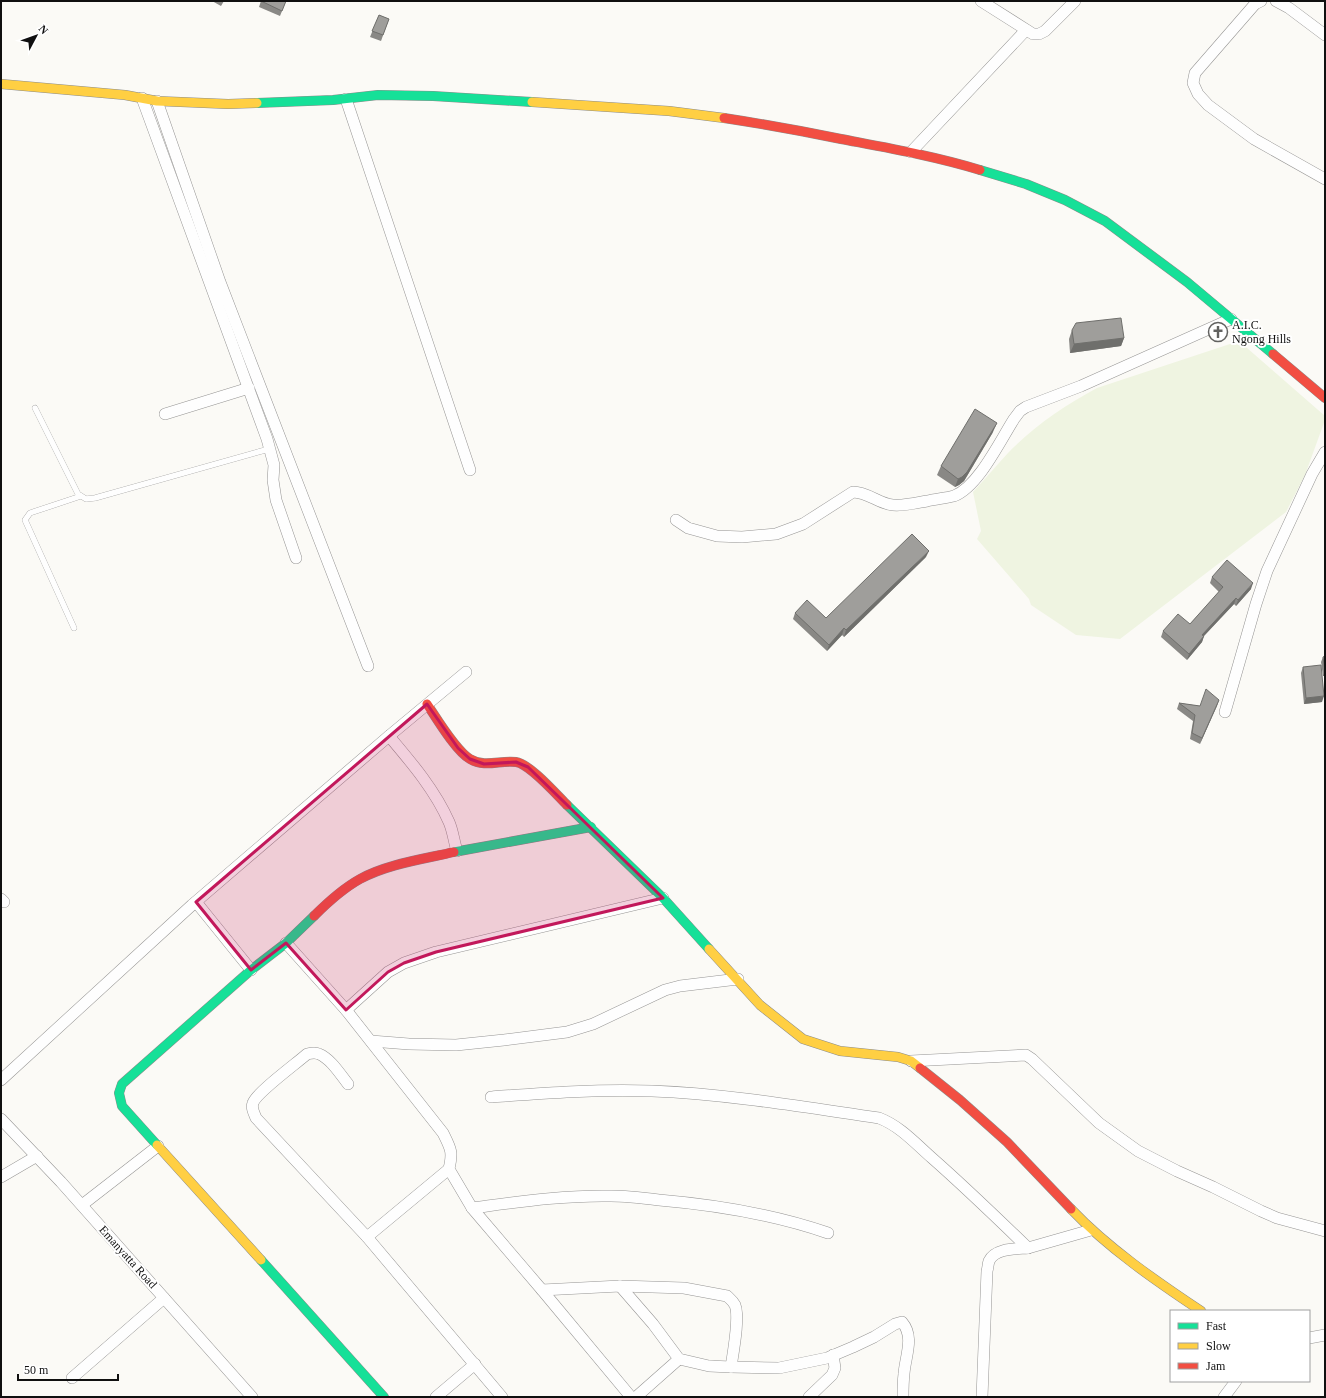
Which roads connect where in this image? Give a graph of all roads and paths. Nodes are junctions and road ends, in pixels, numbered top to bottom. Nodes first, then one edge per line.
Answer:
1 (980, 1) edge
2 (1075, 1) edge
3 (1261, 1) edge
4 (1276, 1) edge
5 (1026, 30) junction
6 (1325, 36) edge
7 (1, 84) edge
8 (142, 98) junction
9 (346, 99) junction
10 (157, 101) junction
11 (911, 152) junction
12 (1325, 178) edge
13 (1231, 319) junction
14 (249, 388) junction
15 (1325, 398) edge
16 (34, 408) dead end
17 (166, 414) dead end
18 (269, 449) junction
19 (1325, 452) edge
20 (470, 470) dead end
21 (81, 496) junction
22 (676, 520) dead end
23 (296, 558) dead end
24 (74, 628) dead end
25 (368, 666) dead end
26 (466, 672) dead end
27 (426, 704) junction
28 (1225, 712) dead end
29 (389, 736) junction
30 (591, 827) junction
31 (457, 852) junction
32 (663, 898) junction
33 (196, 902) junction
34 (286, 943) junction
35 (251, 970) junction
36 (738, 979) junction
37 (346, 1010) junction
38 (371, 1041) junction
39 (911, 1061) junction
40 (1, 1080) edge
41 (348, 1084) dead end
42 (491, 1097) dead end
43 (1, 1119) edge
44 (158, 1146) junction
45 (37, 1156) junction
46 (448, 1169) junction
47 (1, 1177) edge
48 (82, 1205) junction
49 (472, 1208) junction
50 (1091, 1230) junction
51 (1325, 1231) edge
52 (828, 1233) dead end
53 (367, 1238) junction
54 (1028, 1248) junction
55 (620, 1286) junction
56 (542, 1290) junction
57 (164, 1298) junction
58 (1200, 1310) edge
59 (1325, 1335) edge
60 (1310, 1338) edge
61 (833, 1355) junction
62 (679, 1359) junction
63 (475, 1364) junction
64 (731, 1368) junction
65 (72, 1378) dead end
66 (1235, 1382) edge
67 (252, 1397) edge
68 (384, 1397) edge
69 (436, 1397) edge
70 (502, 1397) edge
71 (631, 1397) edge
72 (636, 1397) edge
73 (809, 1397) edge
74 (903, 1397) edge
75 (982, 1397) edge
76 (1224, 1397) edge

1 - 5 street
2 - 5 street
3 - 12 street
4 - 6 street
5 - 11 street
7 - 8 street
8 - 10 street
8 - 14 street
9 - 10 street
9 - 11 street
9 - 20 street
10 - 25 street
11 - 13 street
13 - 15 street
13 - 22 street
14 - 17 street
14 - 18 street
16 - 21 lane
18 - 21 lane
18 - 23 street
19 - 28 street
21 - 24 lane
26 - 27 street
27 - 29 street
27 - 30 street
29 - 31 street
29 - 33 street
30 - 31 street
30 - 32 street
31 - 34 street
32 - 36 street
32 - 37 street
33 - 35 street
33 - 40 street
34 - 35 street
34 - 37 street
35 - 44 street
36 - 38 street
36 - 39 street
37 - 38 street
38 - 46 street
39 - 50 street
39 - 51 street
41 - 53 street
42 - 54 street
43 - 45 street, Emanyatta Road
44 - 48 street
44 - 68 street
45 - 47 street
45 - 48 street, Emanyatta Road
46 - 49 street
46 - 53 street
48 - 57 street, Emanyatta Road
49 - 52 street
49 - 56 street
50 - 54 street
50 - 58 street
53 - 63 street
54 - 75 street
55 - 56 street
55 - 62 street
55 - 64 street
56 - 71 street
57 - 65 street
57 - 67 street, Emanyatta Road
59 - 60 street
61 - 64 street
61 - 73 street
61 - 74 street
62 - 64 street
62 - 72 street
63 - 69 street
63 - 70 street
66 - 76 street

